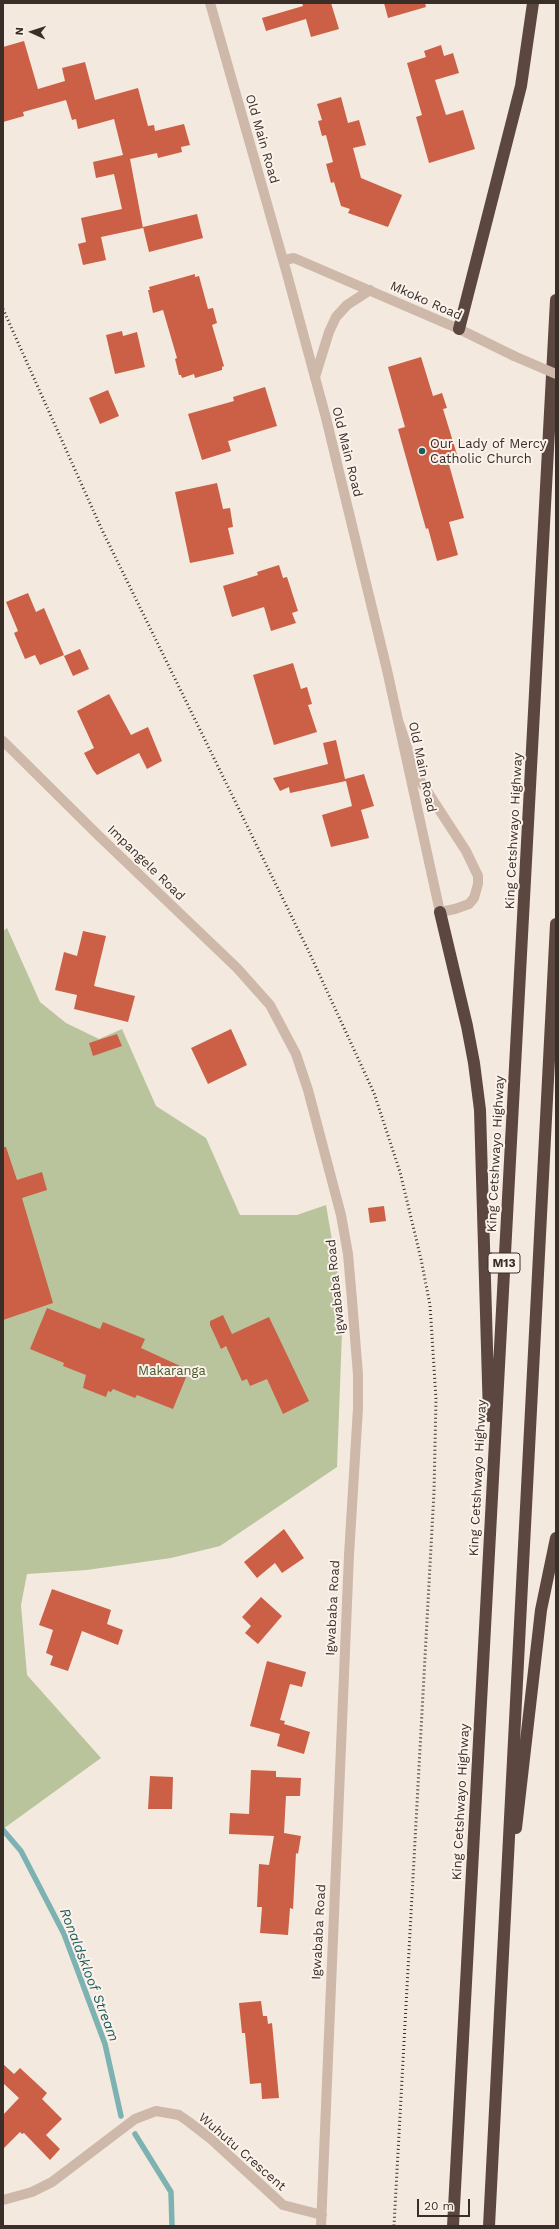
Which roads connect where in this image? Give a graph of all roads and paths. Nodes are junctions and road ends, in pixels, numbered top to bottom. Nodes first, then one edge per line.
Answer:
1 (210, 3) edge
2 (533, 3) edge
3 (284, 260) junction
4 (370, 290) junction
5 (556, 300) edge
6 (459, 329) junction
7 (556, 374) edge
8 (315, 377) junction
9 (399, 723) junction
10 (3, 741) edge
11 (440, 912) junction
12 (556, 924) edge
13 (270, 1005) joint
14 (491, 1508) junction
15 (556, 1538) edge
16 (503, 1938) junction
17 (3, 2200) edge
18 (322, 2215) junction
19 (321, 2226) edge
20 (453, 2226) edge
21 (489, 2226) edge

1 - 3 street, Old Main Road
2 - 6 highway
3 - 4 street, Mkoko Road
3 - 8 street, Old Main Road
4 - 6 street, Mkoko Road
4 - 8 street
5 - 14 highway, King Cetshwayo Highway / M13
6 - 7 street, Mkoko Road, bridge
8 - 9 street, Old Main Road
9 - 11 street, Old Main Road
9 - 11 street
10 - 13 street, Impangele Road
11 - 14 highway
12 - 16 highway, M13
13 - 18 street, Igwababa Road
14 - 20 highway, King Cetshwayo Highway / M13
15 - 16 highway
16 - 21 highway, M13
17 - 18 street, Wuhutu Crescent
18 - 19 street, Igwababa Road

